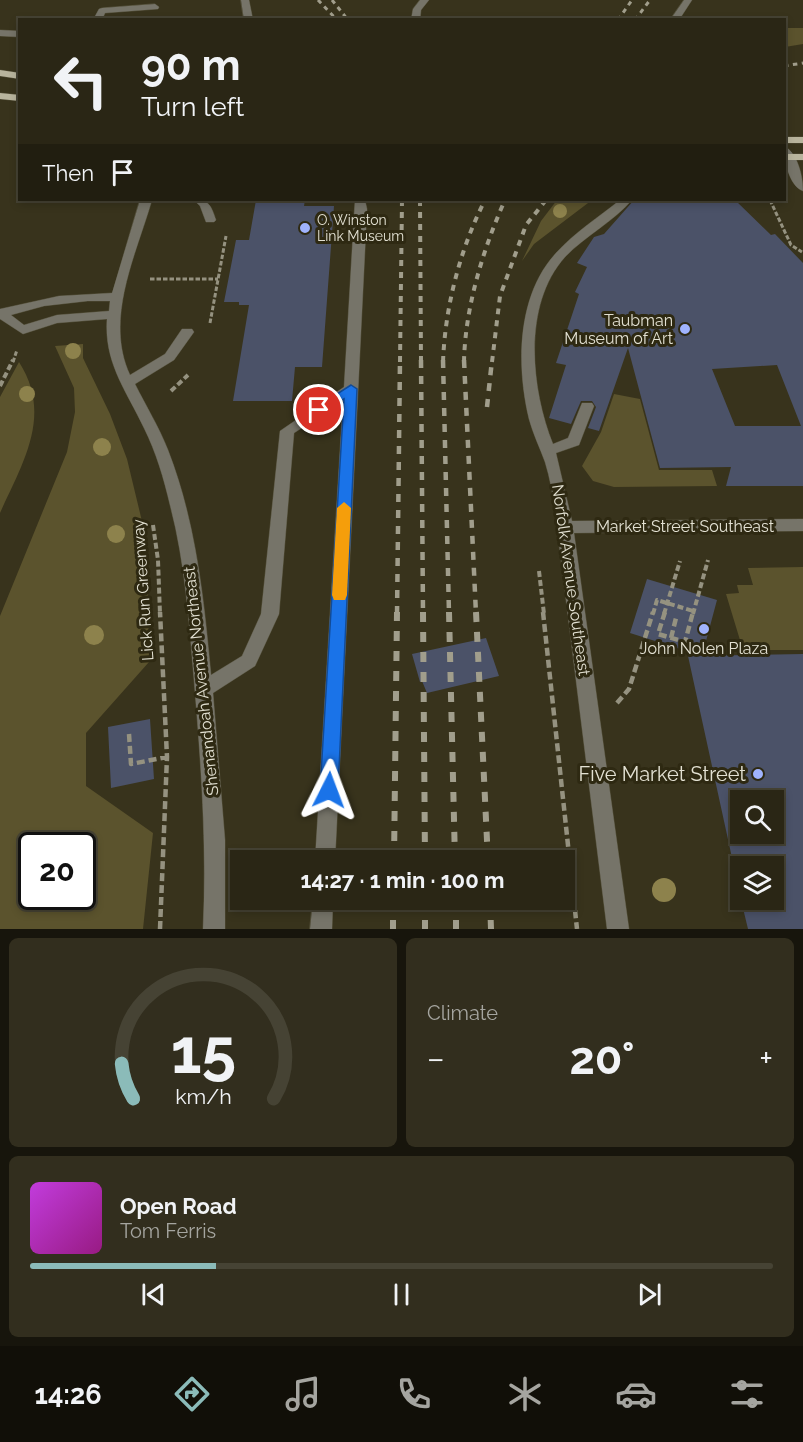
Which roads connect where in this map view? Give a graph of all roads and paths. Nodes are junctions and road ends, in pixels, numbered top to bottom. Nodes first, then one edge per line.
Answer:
1 (245, 0) edge
2 (425, 0) edge
3 (688, 0) edge
4 (154, 3) edge
5 (98, 18) edge
6 (158, 18) edge
7 (249, 18) edge
8 (415, 18) edge
9 (675, 18) edge
10 (0, 33) edge
11 (18, 34) edge
12 (0, 73) edge
13 (18, 76) edge
14 (0, 96) edge
15 (18, 98) edge
16 (786, 140) edge
17 (803, 140) edge
18 (786, 154) edge
19 (803, 157) edge
20 (803, 188) edge
21 (146, 201) edge
22 (201, 201) edge
23 (360, 201) edge
24 (625, 201) edge
25 (770, 201) edge
26 (210, 220) dead end
27 (227, 234) dead end
28 (802, 252) edge
29 (150, 279) dead end
30 (218, 279) junction
31 (118, 297) junction
32 (1, 314) edge
33 (114, 315) junction
34 (209, 330) dead end
35 (187, 332) dead end
36 (15, 343) dead end
37 (195, 366) dead end
38 (126, 383) junction
39 (0, 386) edge
40 (351, 389) junction
41 (171, 391) dead end
42 (587, 406) dead end
43 (548, 451) junction
44 (153, 520) dead end
45 (803, 525) edge
46 (566, 527) junction
47 (708, 560) dead end
48 (680, 561) dead end
49 (538, 571) dead end
50 (667, 603) junction
51 (693, 611) junction
52 (676, 618) dead end
53 (671, 638) junction
54 (204, 688) junction
55 (614, 706) dead end
56 (129, 734) dead end
57 (167, 757) junction
58 (326, 850) edge
59 (322, 910) edge
60 (160, 929) edge
61 (214, 929) edge
62 (321, 929) edge
63 (577, 929) edge
64 (618, 929) edge

1 - 7 street
2 - 8 street
3 - 9 street
4 - 5 street
4 - 6 street
10 - 11 street
12 - 13 main road
14 - 15 main road
16 - 17 main road
18 - 19 main road
18 - 20 street
21 - 31 street, Shenandoah Avenue Northeast
22 - 26 street
23 - 40 street
24 - 43 street, Norfolk Avenue Southeast
25 - 28 path
27 - 30 path
29 - 30 path
30 - 34 path
31 - 32 street
31 - 33 street, Shenandoah Avenue Northeast
32 - 33 street
33 - 38 street, Shenandoah Avenue Northeast
35 - 38 street
36 - 39 path
37 - 41 path
38 - 54 street, Shenandoah Avenue Northeast
40 - 54 street
40 - 58 street
42 - 43 street
43 - 46 street, Norfolk Avenue Southeast
44 - 57 path, Lick Run Greenway
45 - 46 street, Market Street Southeast
46 - 64 street, Norfolk Avenue Southeast
47 - 51 path
48 - 50 path
49 - 63 path
50 - 51 path
50 - 53 path
50 - 55 path
51 - 53 path
52 - 53 path
54 - 61 street, Shenandoah Avenue Northeast
56 - 57 path
57 - 60 path, Lick Run Greenway
59 - 62 street

